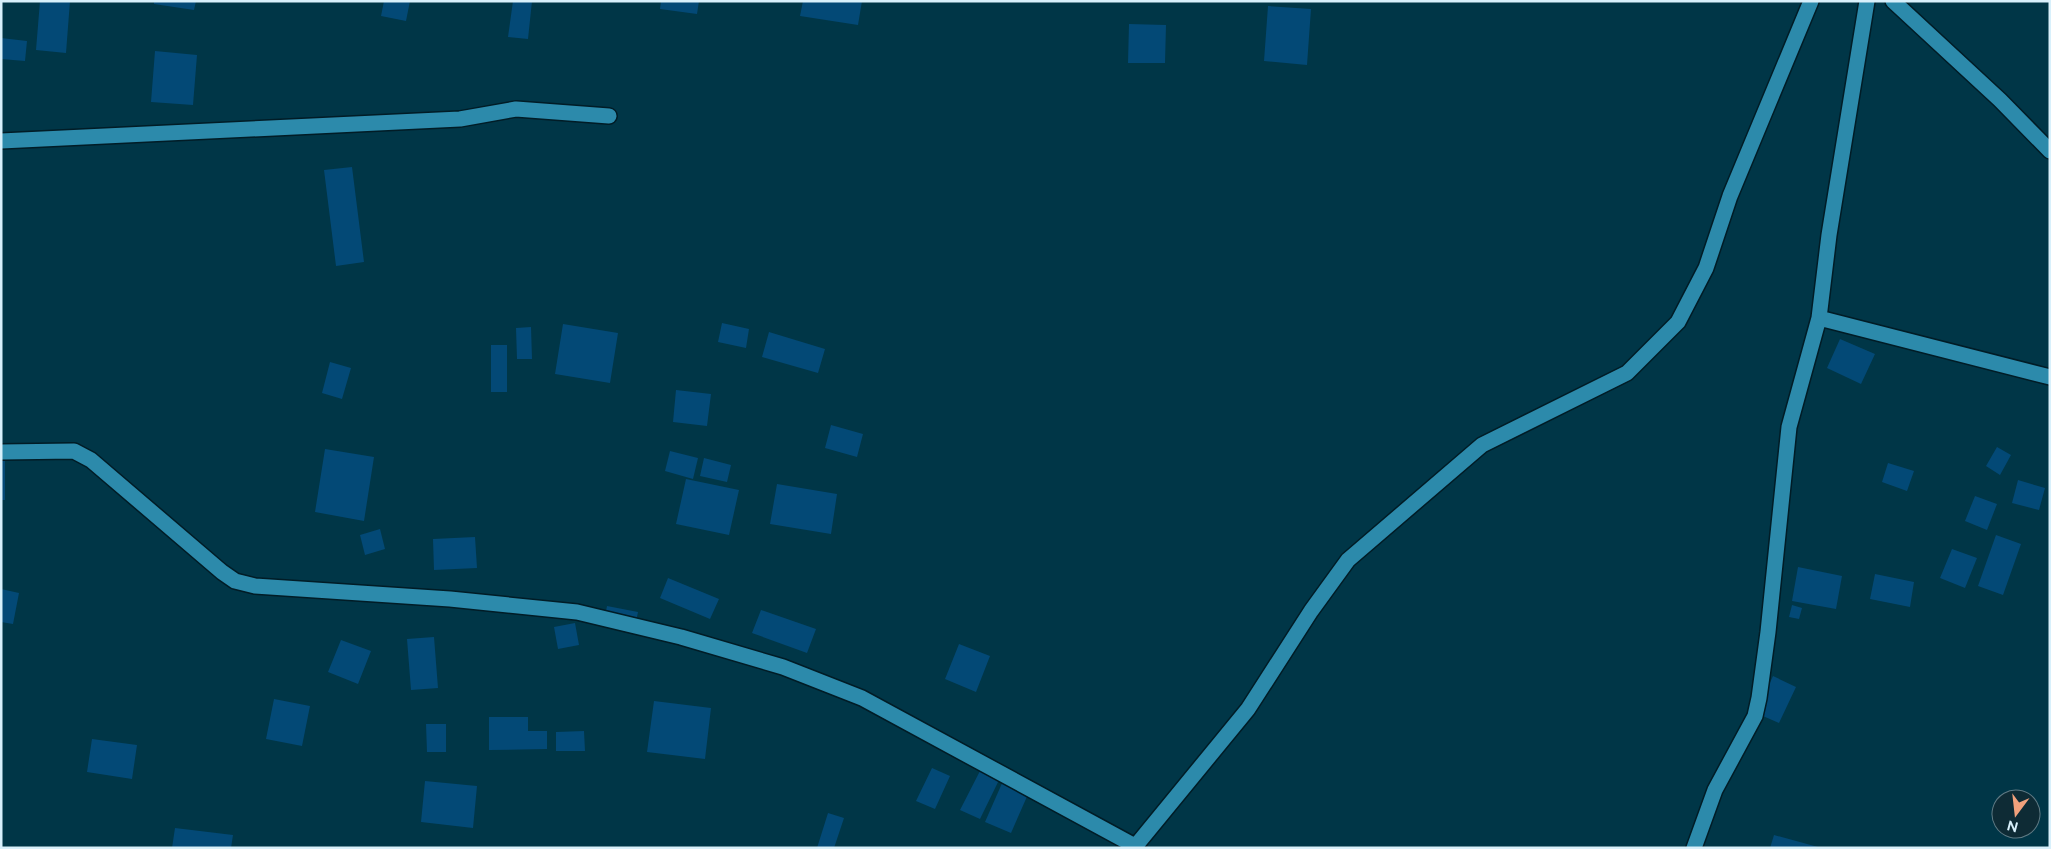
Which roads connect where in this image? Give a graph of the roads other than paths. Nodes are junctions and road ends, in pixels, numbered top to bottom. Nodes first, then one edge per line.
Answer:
1 (1811, 1) edge
2 (1868, 1) edge
3 (1893, 1) edge
4 (609, 116) dead end
5 (1, 140) edge
6 (2050, 151) edge
7 (1819, 318) junction
8 (2050, 377) edge
9 (1, 452) edge
10 (1134, 847) edge
11 (1694, 848) edge

1 - 10 street
2 - 7 street
3 - 6 street
4 - 5 street
7 - 8 street
7 - 11 street
9 - 10 street

